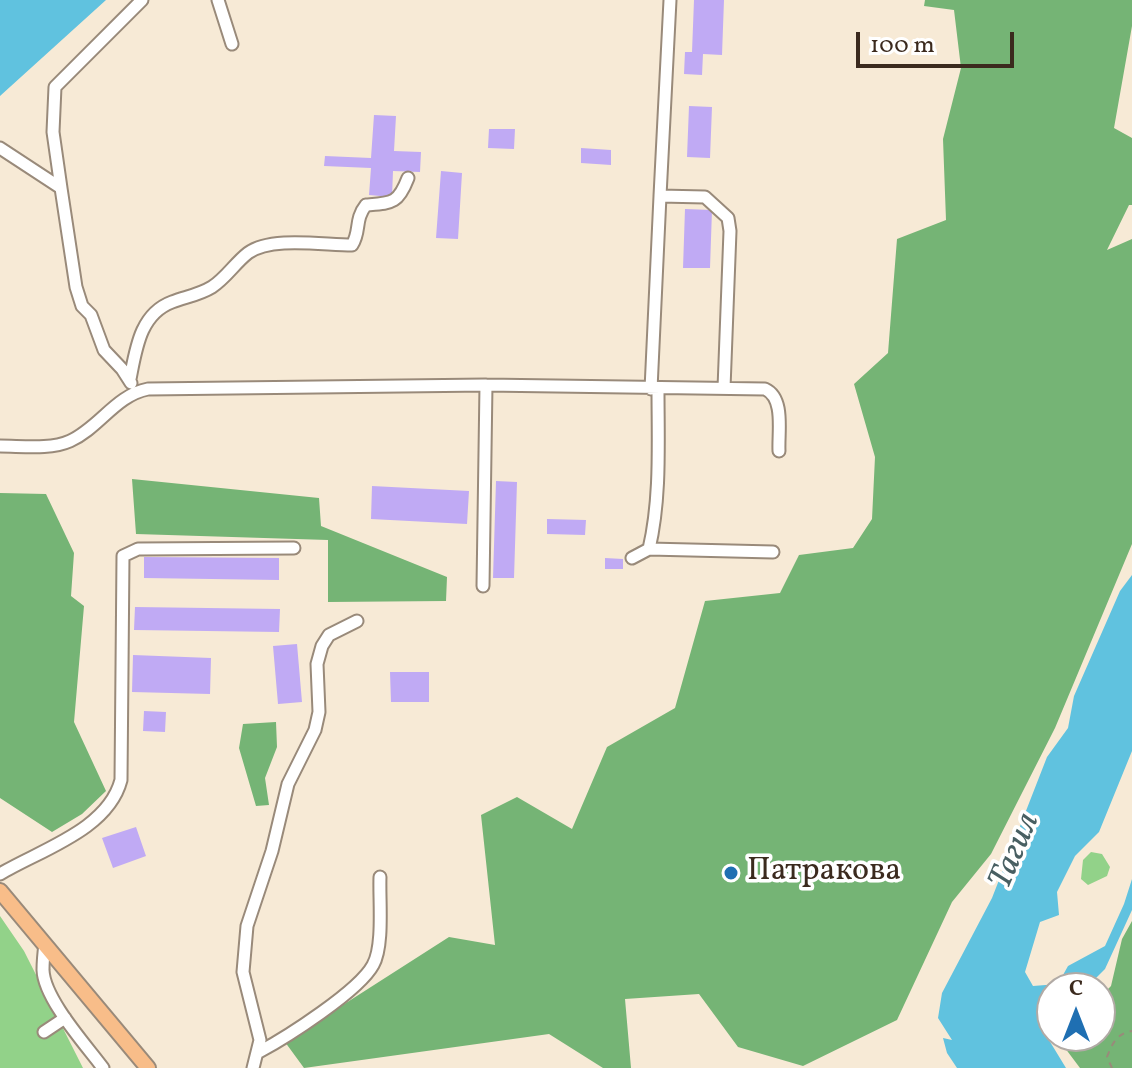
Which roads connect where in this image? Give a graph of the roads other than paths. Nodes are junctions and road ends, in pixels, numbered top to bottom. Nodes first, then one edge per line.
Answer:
1 (142, 0) edge
2 (218, 0) edge
3 (670, 0) edge
4 (232, 44) dead end
5 (0, 148) edge
6 (408, 178) dead end
7 (61, 188) junction
8 (660, 196) junction
9 (132, 385) junction
10 (486, 385) junction
11 (724, 388) junction
12 (654, 389) junction
13 (0, 446) edge
14 (779, 451) dead end
15 (294, 548) dead end
16 (649, 549) junction
17 (773, 552) dead end
18 (632, 558) dead end
19 (483, 586) dead end
20 (357, 621) dead end
21 (0, 874) edge
22 (380, 877) dead end
23 (0, 891) edge
24 (45, 944) junction
25 (65, 1018) junction
26 (44, 1032) dead end
27 (259, 1052) junction
28 (103, 1068) edge
29 (148, 1068) edge
30 (253, 1068) edge

1 - 7 lane
2 - 4 lane
3 - 8 lane
5 - 7 lane
6 - 9 lane
7 - 9 lane
8 - 11 lane
8 - 12 lane
9 - 10 lane
9 - 13 lane
10 - 12 lane
10 - 19 lane
11 - 12 lane
11 - 14 lane
12 - 16 lane
15 - 21 lane
16 - 17 lane
16 - 18 lane
20 - 27 lane
22 - 27 lane
23 - 24 main road
24 - 25 lane
24 - 29 main road
25 - 26 lane
25 - 28 lane
27 - 30 lane

